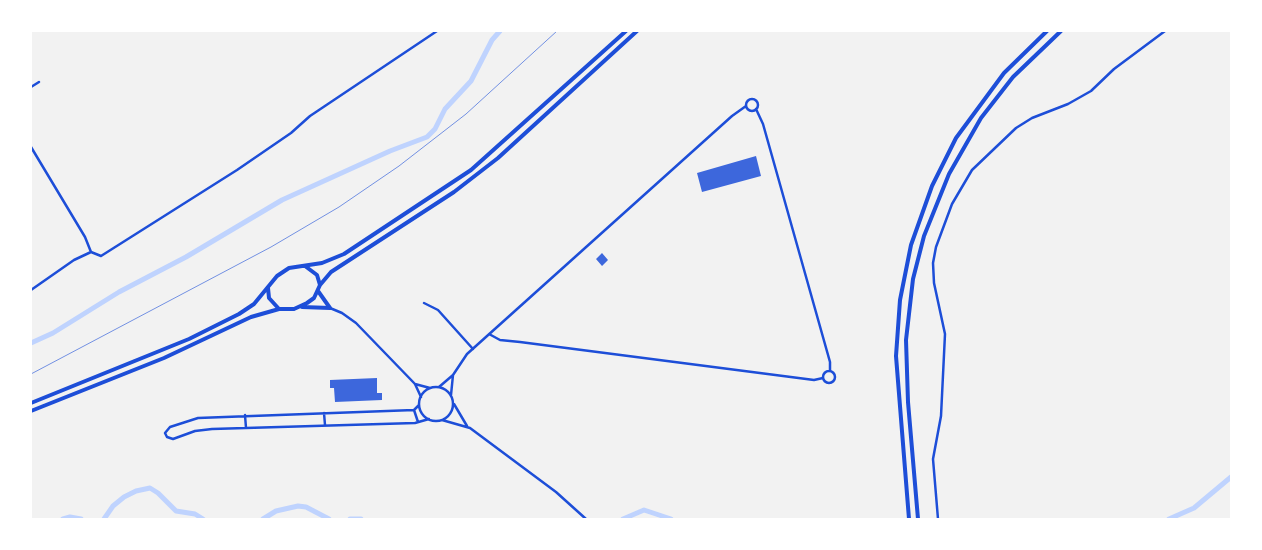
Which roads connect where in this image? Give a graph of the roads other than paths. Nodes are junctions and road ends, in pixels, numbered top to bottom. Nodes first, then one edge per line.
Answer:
1 (437, 31) edge
2 (626, 31) edge
3 (637, 31) edge
4 (1046, 31) edge
5 (1062, 31) edge
6 (1165, 31) edge
7 (39, 82) dead end
8 (31, 87) edge
9 (746, 106) junction
10 (756, 109) junction
11 (31, 147) edge
12 (91, 252) junction
13 (304, 266) junction
14 (320, 285) junction
15 (268, 288) junction
16 (31, 290) edge
17 (318, 292) junction
18 (424, 303) dead end
19 (300, 307) junction
20 (330, 308) junction
21 (279, 309) junction
22 (489, 334) junction
23 (473, 349) junction
24 (830, 371) junction
25 (453, 375) junction
26 (823, 378) junction
27 (415, 384) junction
28 (439, 387) junction
29 (430, 388) junction
30 (451, 395) junction
31 (421, 397) junction
32 (31, 403) edge
33 (454, 404) junction
34 (419, 405) junction
35 (414, 410) junction
36 (31, 411) edge
37 (324, 413) junction
38 (245, 415) junction
39 (429, 419) junction
40 (442, 420) junction
41 (419, 422) junction
42 (325, 425) junction
43 (467, 426) junction
44 (246, 428) junction
45 (586, 519) edge
46 (909, 519) edge
47 (918, 519) edge
48 (938, 519) edge

1 - 12 street
2 - 13 highway
3 - 14 highway
4 - 46 highway
5 - 47 highway
6 - 48 street
7 - 8 street
9 - 10 street
9 - 10 street
9 - 22 street
10 - 24 street
11 - 12 street
12 - 16 street
13 - 14 highway
13 - 15 highway
14 - 17 highway
15 - 21 highway
15 - 32 highway
17 - 19 highway
17 - 20 highway
18 - 23 street
19 - 20 highway
19 - 21 highway
20 - 27 street
21 - 36 highway
22 - 23 street
22 - 26 street
23 - 25 street
24 - 26 street
24 - 26 street
25 - 28 street
25 - 30 street
27 - 29 street
27 - 31 street
28 - 29 street
28 - 30 street
29 - 31 street
30 - 33 street
31 - 34 street
33 - 40 street
33 - 43 street
34 - 35 street
34 - 39 street
35 - 37 street
35 - 41 street
37 - 38 street
37 - 42 street
38 - 44 street
38 - 44 street
39 - 40 street
39 - 41 street
40 - 43 street
41 - 42 street
42 - 44 street
43 - 45 street

